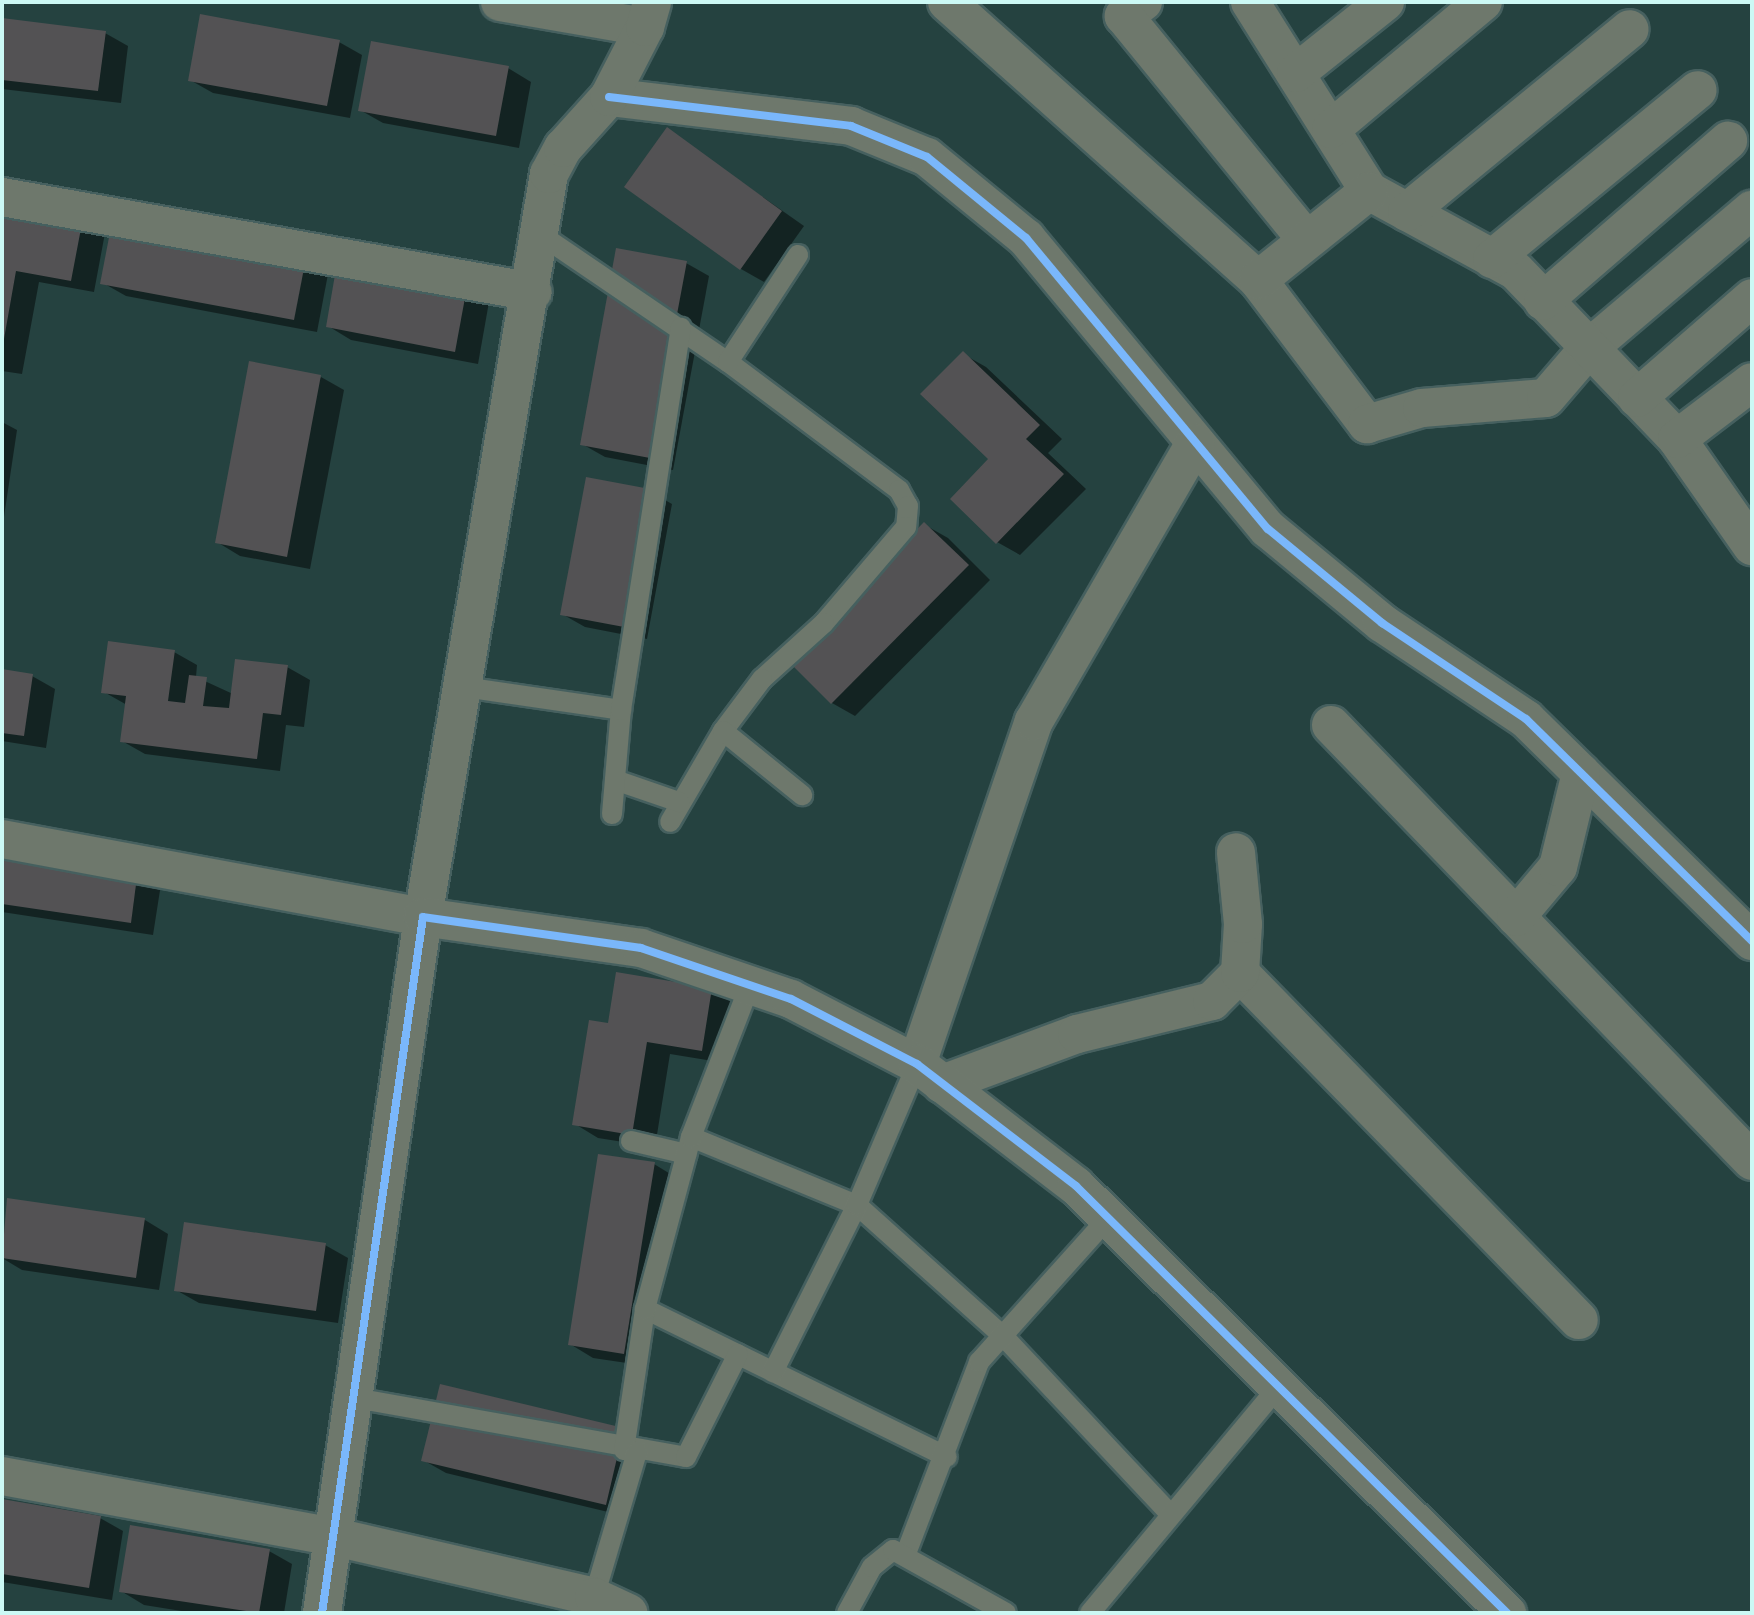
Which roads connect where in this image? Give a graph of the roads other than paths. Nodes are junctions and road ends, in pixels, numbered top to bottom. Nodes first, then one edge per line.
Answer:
1 (500, 2) edge
2 (947, 2) edge
3 (1143, 2) edge
4 (1385, 2) edge
5 (1483, 2) edge
6 (1260, 5) edge
7 (648, 15) edge
8 (1630, 29) dead end
9 (1296, 73) junction
10 (1698, 90) dead end
11 (609, 97) junction
12 (1331, 129) junction
13 (1728, 141) dead end
14 (1369, 191) junction
15 (2, 197) edge
16 (1752, 210) edge
17 (1407, 212) junction
18 (541, 235) junction
19 (1307, 240) junction
20 (798, 255) dead end
21 (1492, 259) junction
22 (1258, 280) junction
23 (533, 292) junction
24 (1752, 298) edge
25 (1543, 301) junction
26 (681, 328) junction
27 (1589, 348) junction
28 (728, 362) junction
29 (1752, 382) edge
30 (1637, 398) junction
31 (1677, 439) junction
32 (1195, 443) junction
33 (1752, 546) edge
34 (464, 687) junction
35 (621, 710) junction
36 (1331, 725) dead end
37 (723, 731) junction
38 (1581, 773) junction
39 (615, 780) junction
40 (802, 795) dead end
41 (679, 802) junction
42 (612, 814) dead end
43 (670, 822) dead end
44 (2, 839) edge
45 (1236, 852) dead end
46 (423, 917) junction
47 (1516, 917) junction
48 (1752, 941) edge
49 (1240, 973) junction
50 (750, 985) junction
51 (930, 1074) junction
52 (631, 1141) dead end
53 (689, 1145) junction
54 (1752, 1161) edge
55 (857, 1205) junction
56 (1108, 1218) junction
57 (645, 1309) junction
58 (1579, 1320) dead end
59 (1003, 1336) junction
60 (738, 1354) junction
61 (773, 1372) junction
62 (1278, 1387) junction
63 (355, 1398) junction
64 (630, 1451) junction
65 (947, 1457) junction
66 (2, 1476) edge
67 (1171, 1515) junction
68 (335, 1537) junction
69 (905, 1556) junction
70 (594, 1597) junction
71 (1499, 1610) edge
72 (322, 1613) edge
73 (628, 1613) edge
74 (847, 1613) edge
75 (1006, 1613) edge
76 (1090, 1613) edge

1 - 7 street
2 - 22 street
3 - 19 street
4 - 9 street
5 - 12 street
6 - 9 street
7 - 11 street
8 - 17 street
9 - 12 street
10 - 21 street
11 - 18 street
11 - 32 street
12 - 14 street
13 - 25 street
14 - 17 street
14 - 19 street
15 - 23 street
16 - 27 street
17 - 21 street
18 - 23 street
18 - 26 lane
19 - 22 street
20 - 28 lane
21 - 25 street
22 - 27 street
23 - 34 street
24 - 30 street
25 - 27 street
26 - 28 lane
26 - 35 lane
27 - 30 street
28 - 37 lane
29 - 31 street
30 - 31 street
31 - 33 street
32 - 38 street
32 - 51 street
34 - 35 lane
34 - 46 street
35 - 39 lane
36 - 47 street
37 - 40 lane
37 - 41 lane
38 - 47 street
38 - 48 street
39 - 41 lane
39 - 42 lane
41 - 43 lane
44 - 46 street
45 - 49 street
46 - 50 street
46 - 63 street
47 - 54 street
49 - 51 street
49 - 58 street
50 - 51 street
50 - 53 lane
51 - 55 lane
51 - 56 street
52 - 53 lane
53 - 55 lane
53 - 57 lane
55 - 59 lane
55 - 61 lane
56 - 59 lane
56 - 62 street
57 - 60 lane
57 - 64 lane
59 - 65 lane
59 - 67 lane
60 - 61 lane
60 - 64 lane
61 - 65 lane
62 - 67 lane
62 - 71 street
63 - 64 lane
63 - 68 street
64 - 70 lane
65 - 69 lane
66 - 68 street
67 - 76 lane
68 - 70 street
68 - 72 street
69 - 74 lane
69 - 75 lane
70 - 73 street

